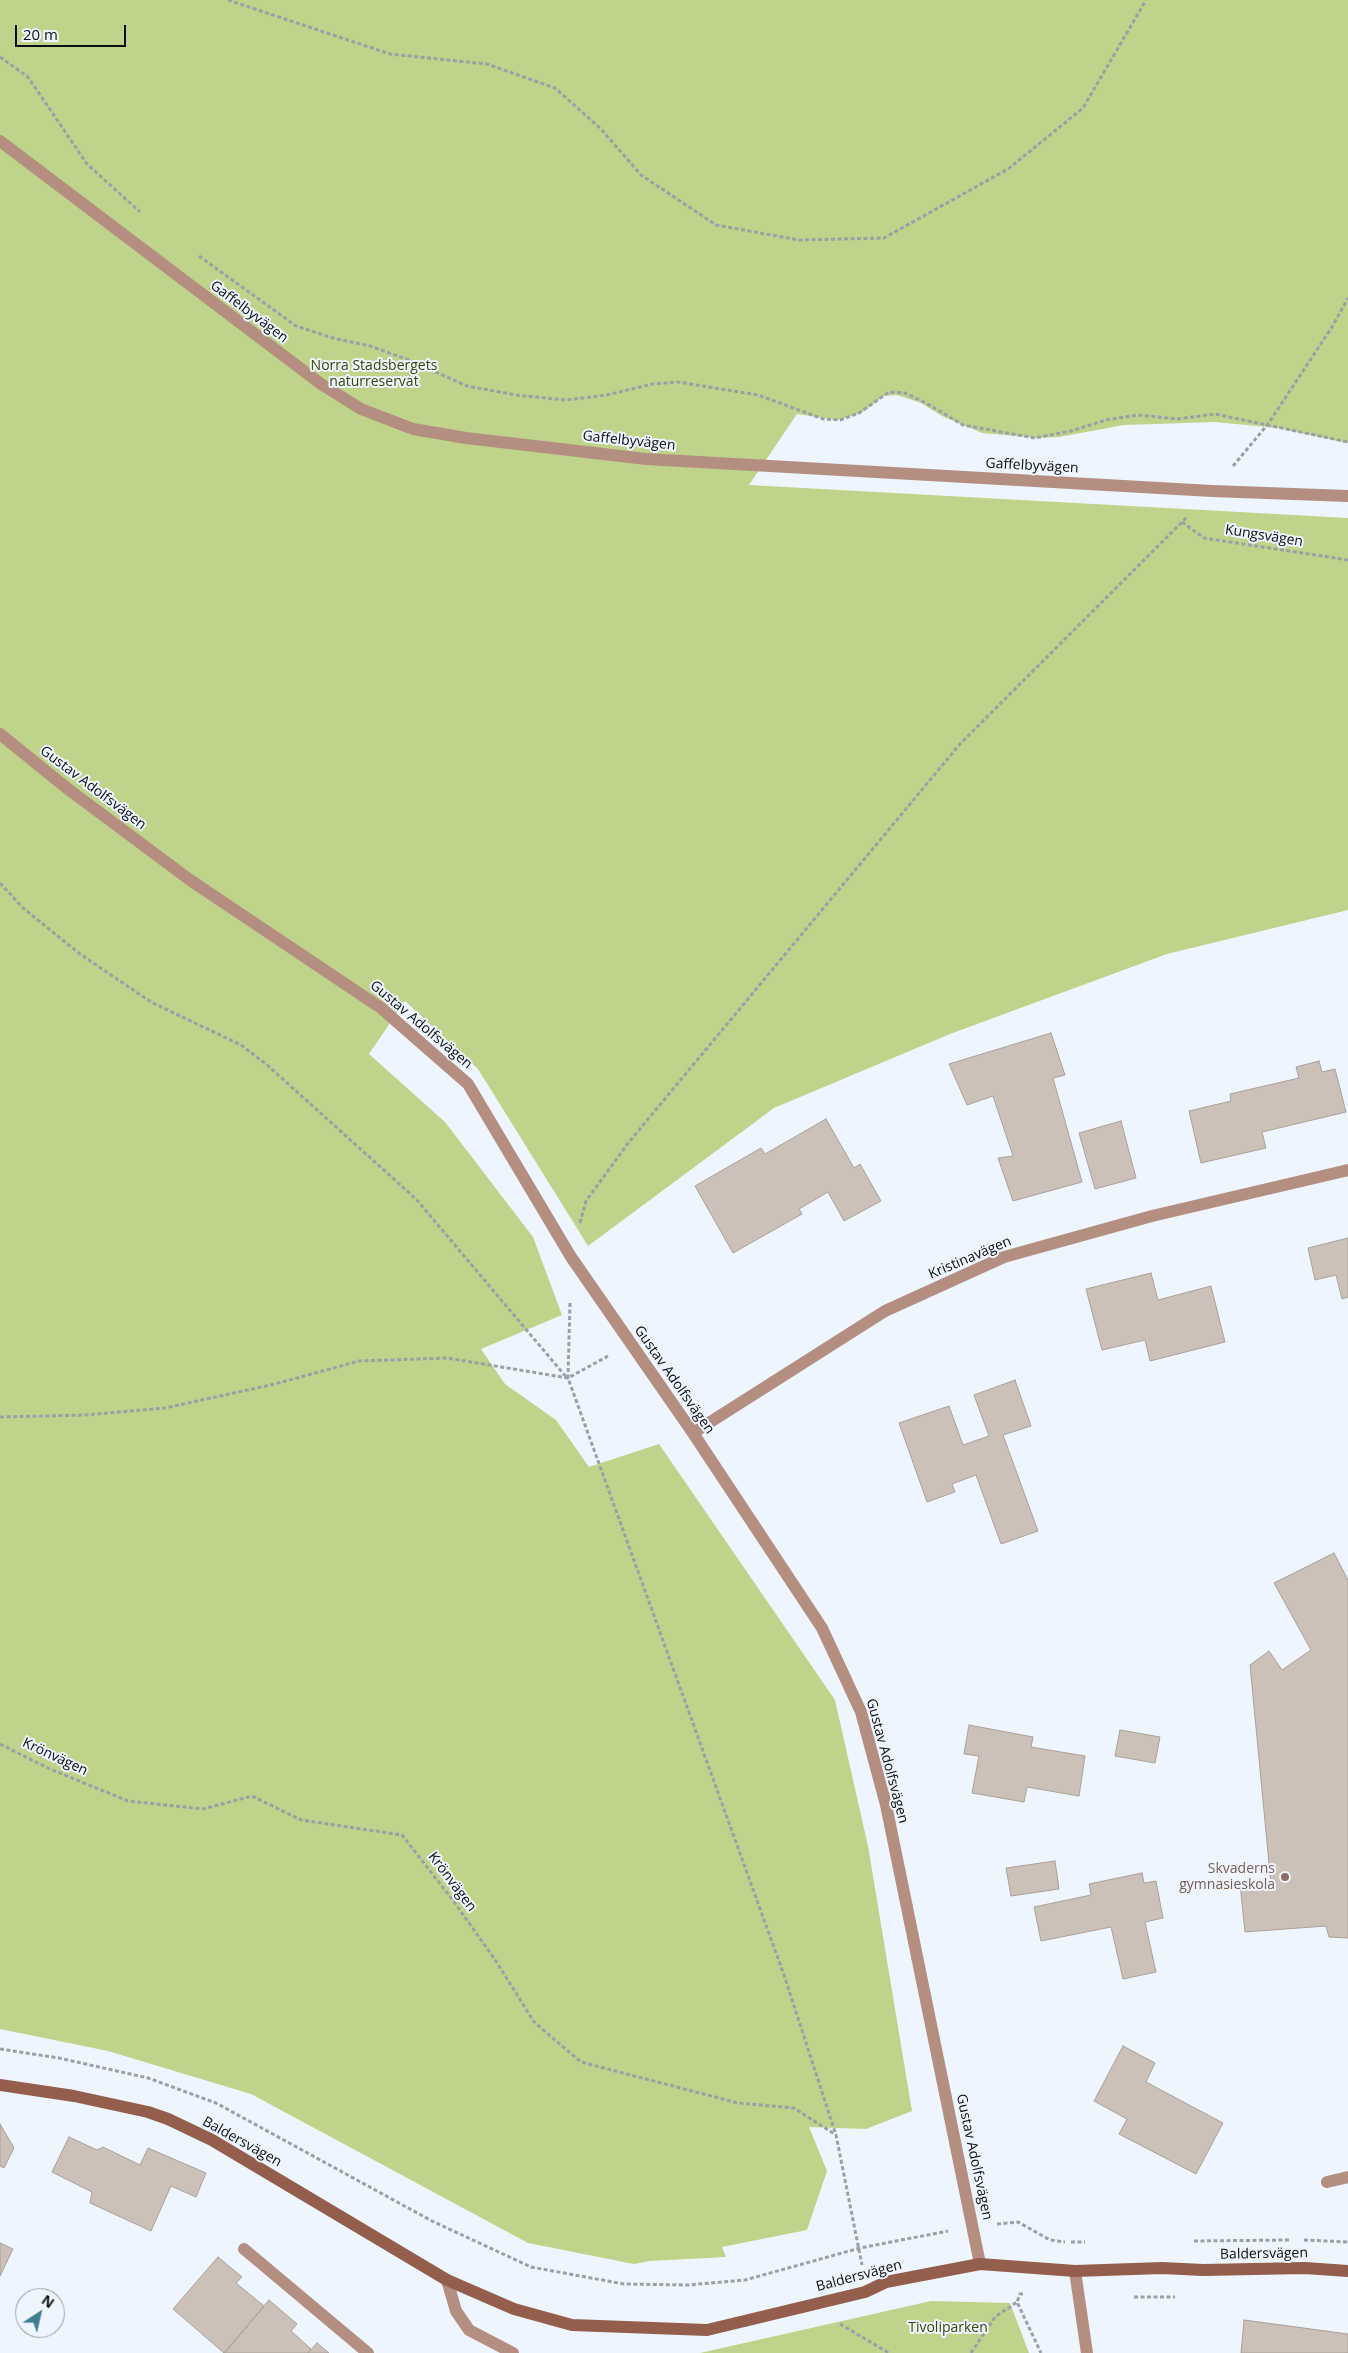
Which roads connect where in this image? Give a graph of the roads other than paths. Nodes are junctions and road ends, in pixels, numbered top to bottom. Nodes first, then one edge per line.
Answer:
1 (0, 141) edge
2 (1348, 496) edge
3 (0, 734) edge
4 (1348, 1170) edge
5 (693, 1433) junction
6 (0, 2085) edge
7 (1348, 2177) edge
8 (1327, 2182) dead end
9 (244, 2249) dead end
10 (980, 2264) junction
11 (1348, 2270) edge
12 (1075, 2271) junction
13 (447, 2280) junction
14 (368, 2353) edge
15 (513, 2353) edge
16 (1087, 2353) edge

1 - 2 street, Gaffelbyvägen
3 - 5 street, Gustav Adolfsvägen
4 - 5 street, Kristinavägen
5 - 10 street, Gustav Adolfsvägen
6 - 13 street, Baldersvägen
7 - 8 street
9 - 14 street
10 - 12 street, Baldersvägen
10 - 13 street, Baldersvägen
11 - 12 street, Baldersvägen
12 - 16 street
13 - 15 street

